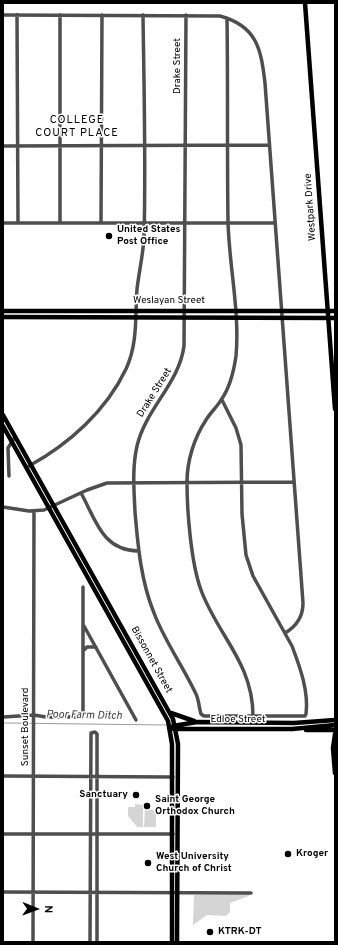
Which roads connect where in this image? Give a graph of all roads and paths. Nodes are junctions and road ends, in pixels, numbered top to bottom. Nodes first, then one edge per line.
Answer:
1 (305, 3) edge
2 (3, 15) edge
3 (18, 15) junction
4 (60, 15) junction
5 (102, 15) junction
6 (143, 15) junction
7 (186, 15) junction
8 (228, 18) junction
9 (186, 145) junction
10 (228, 145) junction
11 (269, 145) junction
12 (3, 146) edge
13 (18, 146) junction
14 (60, 146) junction
15 (102, 146) junction
16 (144, 146) junction
17 (3, 223) edge
18 (18, 223) junction
19 (60, 223) junction
20 (101, 223) junction
21 (144, 223) junction
22 (186, 223) junction
23 (228, 223) junction
24 (275, 223) junction
25 (137, 310) junction
26 (185, 310) junction
27 (4, 311) edge
28 (67, 311) junction
29 (235, 311) junction
30 (281, 311) junction
31 (328, 311) junction
32 (335, 311) edge
33 (4, 317) edge
34 (67, 317) junction
35 (184, 317) junction
36 (235, 317) junction
37 (282, 317) junction
38 (137, 318) junction
39 (328, 318) junction
40 (335, 318) edge
41 (222, 400) junction
42 (335, 409) edge
43 (4, 418) edge
44 (3, 426) edge
45 (15, 437) junction
46 (12, 442) junction
47 (29, 466) junction
48 (8, 476) dead end
49 (133, 482) junction
50 (294, 482) junction
51 (187, 483) junction
52 (241, 483) junction
53 (81, 493) junction
54 (3, 507) edge
55 (55, 507) junction
56 (49, 508) junction
57 (34, 511) junction
58 (138, 551) junction
59 (94, 577) junction
60 (89, 580) junction
61 (84, 587) dead end
62 (83, 625) junction
63 (285, 633) junction
64 (96, 647) junction
65 (83, 651) junction
66 (138, 655) junction
67 (133, 658) junction
68 (170, 713) junction
69 (34, 715) junction
70 (203, 716) joint
71 (253, 716) junction
72 (3, 717) edge
73 (136, 720) dead end
74 (335, 720) edge
75 (197, 722) junction
76 (255, 723) junction
77 (335, 725) edge
78 (174, 728) junction
79 (255, 729) junction
80 (292, 729) junction
81 (335, 730) edge
82 (335, 734) edge
83 (335, 773) edge
84 (3, 776) edge
85 (34, 776) junction
86 (90, 777) junction
87 (97, 777) junction
88 (172, 777) junction
89 (178, 779) junction
90 (3, 834) edge
91 (34, 834) junction
92 (90, 834) junction
93 (96, 834) junction
94 (172, 834) junction
95 (178, 834) junction
96 (3, 892) edge
97 (34, 892) junction
98 (90, 892) junction
99 (97, 892) junction
100 (172, 892) junction
101 (178, 893) junction
102 (250, 893) dead end
103 (33, 942) edge
104 (90, 942) edge
105 (97, 942) edge
106 (172, 942) edge
107 (177, 942) edge

1 - 31 main road, Westpark Drive
2 - 3 street
3 - 4 street
3 - 13 street
4 - 5 street
4 - 14 street
5 - 6 street
5 - 15 street
6 - 7 street
6 - 16 street
7 - 8 street
7 - 9 street, Drake Street
8 - 10 street
8 - 11 street
9 - 10 street
9 - 16 street
9 - 22 street, Drake Street
10 - 11 street
10 - 23 street
11 - 24 street
12 - 13 street
13 - 14 street
13 - 18 street
14 - 15 street
14 - 19 street
15 - 16 street
15 - 20 street
16 - 21 street
17 - 18 street
18 - 19 street
19 - 20 street
20 - 21 street
21 - 22 street
21 - 25 street
22 - 23 street
22 - 26 street, Drake Street
23 - 24 street
23 - 29 street
24 - 30 street
25 - 26 main road, Weslayan Street
25 - 28 main road, Weslayan Street
25 - 38 street
26 - 29 main road, Weslayan Street
26 - 35 street, Drake Street
27 - 28 main road, Weslayan Street
27 - 33 main road
28 - 34 main road
29 - 30 main road, Weslayan Street
29 - 36 street
30 - 31 main road, Weslayan Street
30 - 37 street
31 - 32 main road, Weslayan Street
31 - 39 main road, Westpark Drive
33 - 34 main road, Weslayan Street
34 - 38 main road, Weslayan Street
35 - 36 main road, Weslayan Street
35 - 38 main road, Weslayan Street
35 - 49 street, Drake Street
36 - 37 main road, Weslayan Street
36 - 41 street
37 - 39 main road, Weslayan Street
37 - 50 street
38 - 47 street
39 - 40 main road, Weslayan Street
39 - 42 main road, Westpark Drive
41 - 51 street
41 - 52 street
43 - 45 main road, Bissonnet Street
44 - 46 main road, Bissonnet Street
45 - 46 street
45 - 47 main road, Bissonnet Street
46 - 47 main road, Bissonnet Street
46 - 48 street
47 - 55 main road, Bissonnet Street
47 - 56 main road, Bissonnet Street
49 - 51 street
49 - 53 street
49 - 58 street, Drake Street
50 - 52 street
50 - 63 street
51 - 52 street
51 - 71 street
52 - 63 street
53 - 55 street
53 - 58 street
54 - 57 street
55 - 56 street
55 - 59 main road, Bissonnet Street
56 - 57 street
56 - 60 main road, Bissonnet Street
57 - 69 street, Sunset Boulevard
58 - 70 street, Drake Street
59 - 60 main road
59 - 66 main road, Bissonnet Street
60 - 67 main road, Bissonnet Street
61 - 62 street
62 - 64 street
62 - 65 street
63 - 71 street, Edloe Street
64 - 65 street
64 - 73 street
65 - 69 street
66 - 67 main road
66 - 68 main road, Bissonnet Street
67 - 78 main road, Bissonnet Street
68 - 75 main road, Edloe Street
68 - 78 main road, Bissonnet Street
69 - 72 street
69 - 85 street, Sunset Boulevard
70 - 71 street, Edloe Street
74 - 76 main road, Edloe Street
75 - 76 main road, Edloe Street
75 - 78 main road, Edloe Street
76 - 79 main road
77 - 80 main road, Edloe Street
78 - 79 main road, Edloe Street
78 - 88 main road, Bissonnet Street
78 - 89 main road, Bissonnet Street
79 - 80 main road, Edloe Street
80 - 81 main road
82 - 83 main road
84 - 85 street
85 - 86 street
85 - 91 street, Sunset Boulevard
86 - 87 street
86 - 87 street
86 - 92 street
87 - 88 street
87 - 93 street
88 - 89 street
88 - 94 main road, Bissonnet Street
89 - 95 main road, Bissonnet Street
90 - 91 street
91 - 92 street
91 - 97 street, Sunset Boulevard
92 - 93 street
92 - 98 street
93 - 94 street
93 - 99 street
94 - 95 street
94 - 100 main road, Bissonnet Street
95 - 101 main road, Bissonnet Street
96 - 97 street
97 - 98 street
97 - 103 street, Sunset Boulevard
98 - 99 street
98 - 104 street
99 - 100 street
99 - 105 street
100 - 101 street
100 - 106 main road, Bissonnet Street
101 - 102 street
101 - 107 main road, Bissonnet Street

